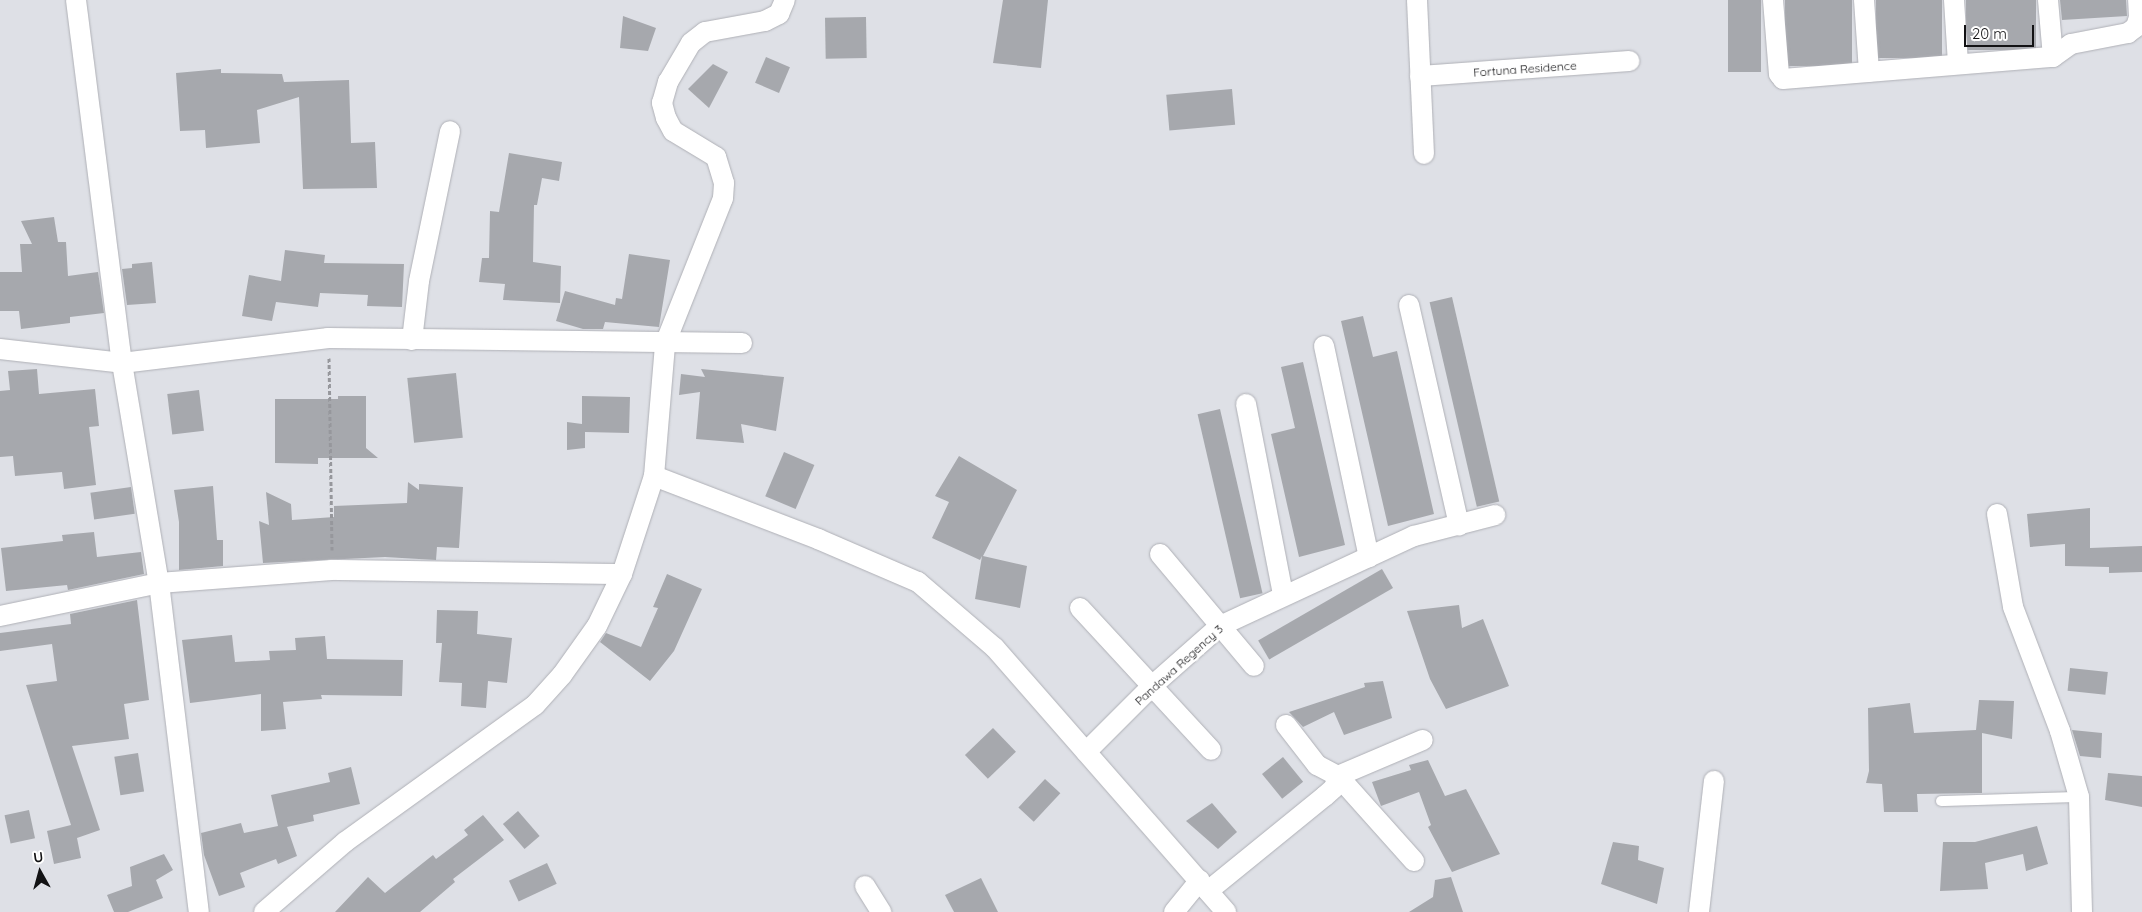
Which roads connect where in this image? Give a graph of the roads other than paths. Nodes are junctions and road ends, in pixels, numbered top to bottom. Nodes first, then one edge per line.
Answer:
1 (76, 0) edge
2 (786, 0) edge
3 (1417, 0) edge
4 (1773, 0) edge
5 (1864, 0) edge
6 (1954, 0) edge
7 (2048, 0) edge
8 (2138, 0) edge
9 (2053, 57) junction
10 (1629, 61) dead end
11 (1958, 64) junction
12 (1869, 72) junction
13 (1420, 76) junction
14 (450, 131) dead end
15 (1424, 154) dead end
16 (1409, 305) dead end
17 (412, 340) junction
18 (742, 343) dead end
19 (664, 344) junction
20 (1324, 346) dead end
21 (0, 349) edge
22 (122, 363) junction
23 (1246, 404) dead end
24 (654, 476) junction
25 (1997, 514) dead end
26 (1495, 515) dead end
27 (1459, 524) junction
28 (1160, 554) dead end
29 (1370, 557) junction
30 (622, 574) junction
31 (159, 583) junction
32 (1283, 594) junction
33 (1080, 608) dead end
34 (0, 616) edge
35 (1220, 626) junction
36 (1254, 666) dead end
37 (1152, 686) junction
38 (1286, 725) dead end
39 (1423, 740) dead end
40 (1211, 750) dead end
41 (1086, 752) junction
42 (1338, 776) junction
43 (1714, 780) dead end
44 (2079, 797) junction
45 (1941, 801) dead end
46 (1414, 861) dead end
47 (1204, 885) junction
48 (866, 886) dead end
49 (199, 912) edge
50 (264, 912) edge
51 (880, 912) edge
52 (1174, 912) edge
53 (1226, 912) edge
54 (1699, 912) edge
55 (2082, 912) edge

1 - 22 street
2 - 19 street
3 - 13 street
4 - 12 street
5 - 12 street
6 - 11 street
7 - 9 street
8 - 9 street
9 - 11 street
10 - 13 street, Fortuna Residence
11 - 12 street
13 - 15 street
14 - 17 street
16 - 27 street
17 - 19 street
17 - 22 street
18 - 19 street
19 - 24 street
20 - 29 street
21 - 22 street
22 - 31 street
23 - 32 street
24 - 30 street
24 - 41 street
25 - 44 street
26 - 27 street, Pandawa Regency 3
27 - 29 street, Pandawa Regency 3
28 - 35 street
29 - 32 street, Pandawa Regency 3
30 - 31 street
30 - 50 street
31 - 34 street
31 - 49 street
32 - 35 street, Pandawa Regency 3
33 - 37 street
35 - 36 street
35 - 37 street, Pandawa Regency 3
37 - 40 street
37 - 41 street, Pandawa Regency 3
38 - 42 street
39 - 42 street
41 - 47 street
42 - 46 street
42 - 47 street
43 - 54 street
44 - 45 lane
44 - 55 street
47 - 52 street
47 - 53 street
48 - 51 street

